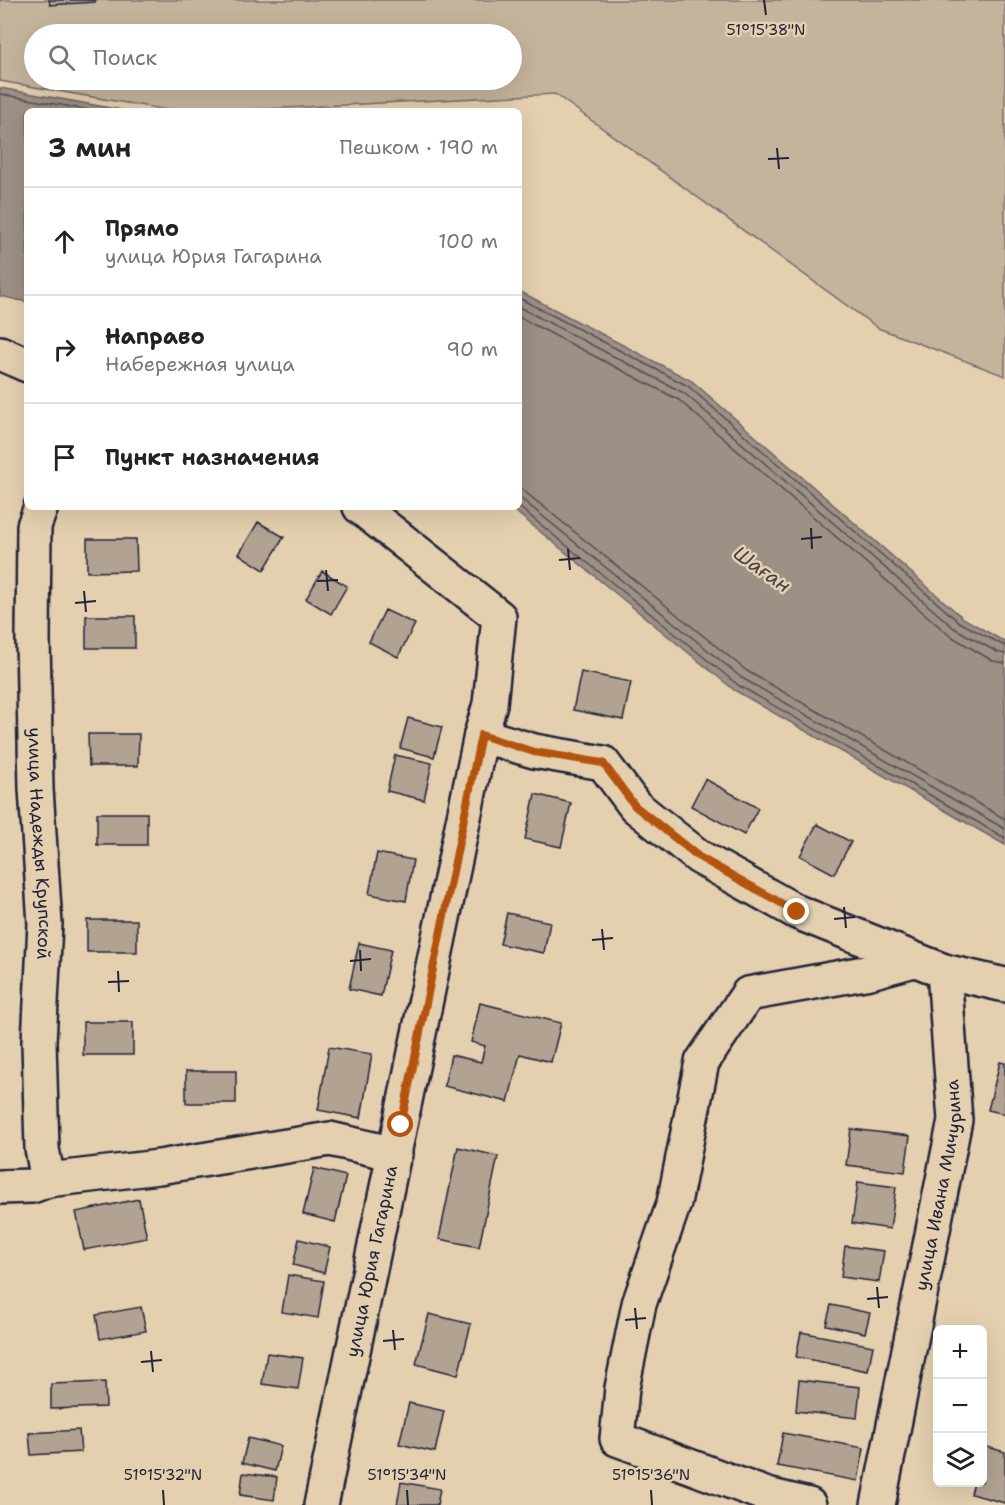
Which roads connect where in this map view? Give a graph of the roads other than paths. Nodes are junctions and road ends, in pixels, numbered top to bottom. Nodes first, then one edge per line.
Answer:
1 (0, 353) edge
2 (24, 364) edge
3 (40, 510) edge
4 (364, 510) edge
5 (481, 735) junction
6 (929, 965) junction
7 (1005, 985) edge
8 (395, 1154) junction
9 (48, 1180) junction
10 (0, 1187) edge
11 (321, 1505) edge
12 (809, 1505) edge
13 (878, 1505) edge

1 - 2 street
3 - 9 street, улица Надежды Крупской
4 - 5 street, улица Юрия Гагарина
5 - 6 street
5 - 8 street, улица Юрия Гагарина
6 - 7 street
6 - 12 street
6 - 13 street, улица Ивана Мичурина
8 - 9 street
8 - 11 street, улица Юрия Гагарина
9 - 10 street

